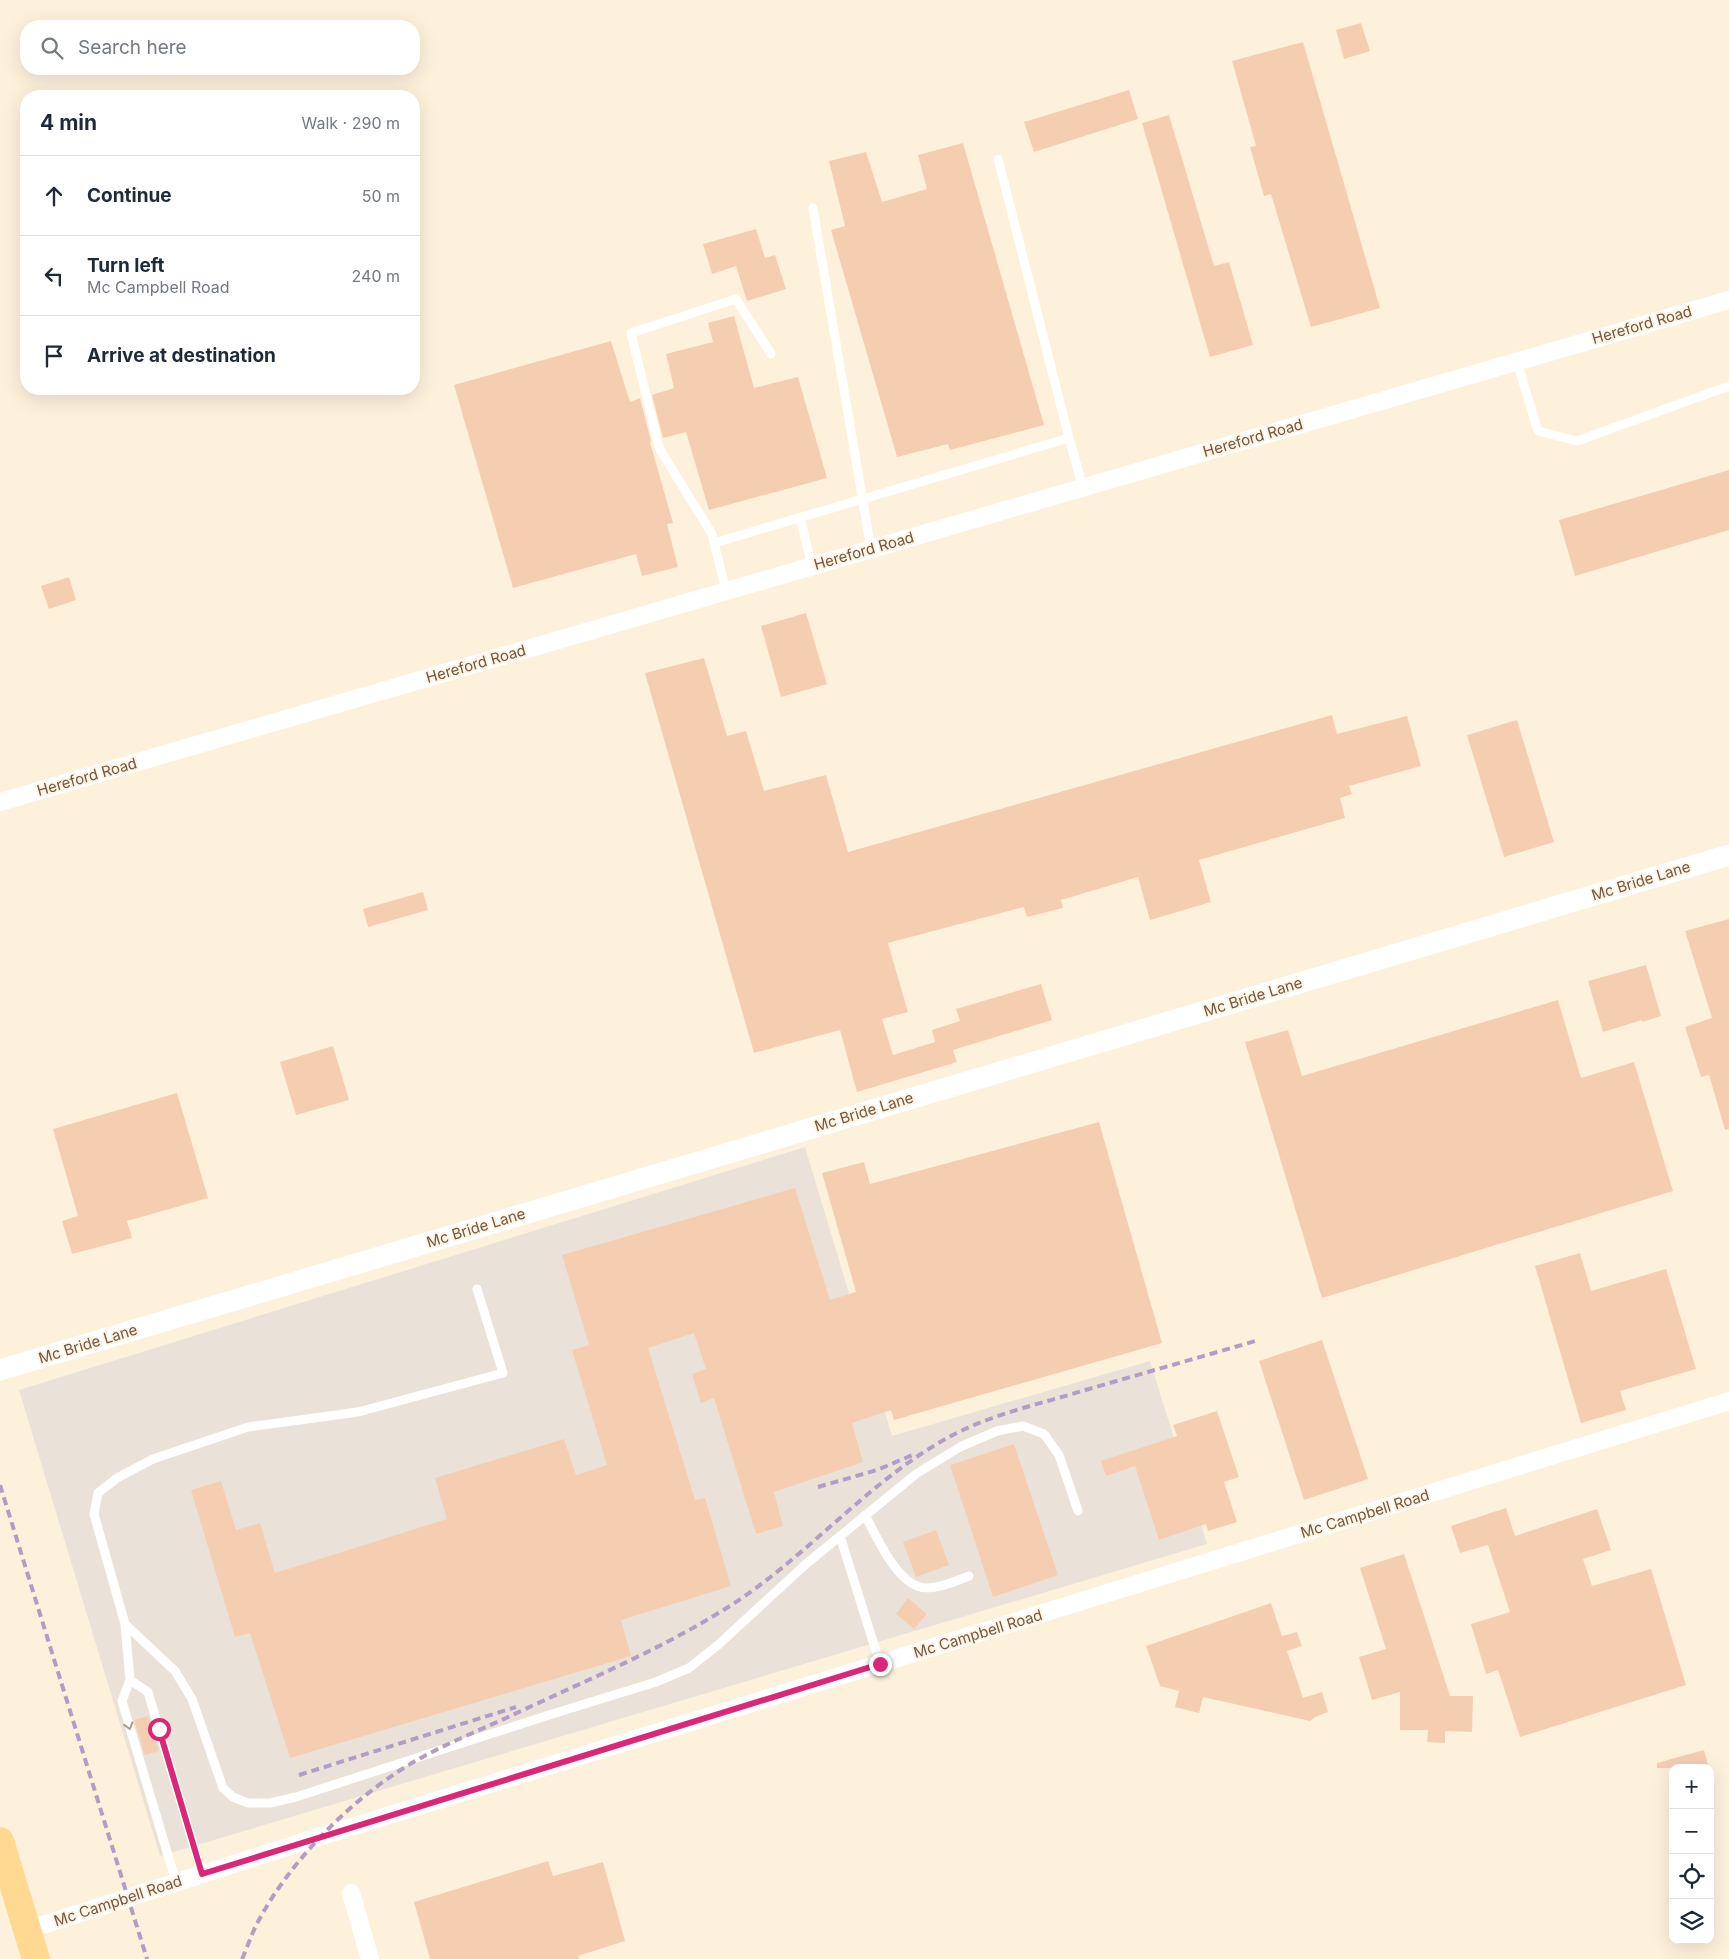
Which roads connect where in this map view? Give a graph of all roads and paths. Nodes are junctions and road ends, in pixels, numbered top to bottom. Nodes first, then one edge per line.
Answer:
1 (998, 159) dead end
2 (813, 208) dead end
3 (1729, 300) edge
4 (771, 354) dead end
5 (1517, 362) junction
6 (1729, 386) edge
7 (1069, 438) junction
8 (1083, 488) junction
9 (862, 500) junction
10 (800, 518) junction
11 (714, 543) junction
12 (871, 549) junction
13 (812, 566) junction
14 (726, 591) junction
15 (0, 802) edge
16 (1729, 855) edge
17 (477, 1290) dead end
18 (0, 1370) edge
19 (1729, 1401) edge
20 (1078, 1511) dead end
21 (866, 1515) junction
22 (840, 1536) junction
23 (969, 1576) dead end
24 (124, 1624) junction
25 (880, 1664) junction
26 (130, 1680) junction
27 (0, 1841) edge
28 (202, 1874) junction
29 (176, 1882) junction
30 (351, 1893) dead end
31 (27, 1930) junction
32 (36, 1959) edge
33 (370, 1959) edge

1 - 7 lane
2 - 9 lane
3 - 5 street, Hereford Road
4 - 11 lane
5 - 6 lane
5 - 8 street, Hereford Road
7 - 8 lane
7 - 9 lane
8 - 12 street, Hereford Road
9 - 10 lane
9 - 12 lane
10 - 11 lane
10 - 13 lane
11 - 14 lane
12 - 13 street, Hereford Road
13 - 14 street, Hereford Road
14 - 15 street, Hereford Road
16 - 18 street, Mc Bride Lane
17 - 24 lane
19 - 25 street, Mc Campbell Road
20 - 21 lane
21 - 22 lane
21 - 23 lane
22 - 24 lane
22 - 25 lane
24 - 26 lane
25 - 28 street, Mc Campbell Road
26 - 28 lane
26 -> 29 lane
27 - 31 main road
28 - 29 street, Mc Campbell Road
29 - 31 street, Mc Campbell Road
30 - 33 street
31 - 32 main road

